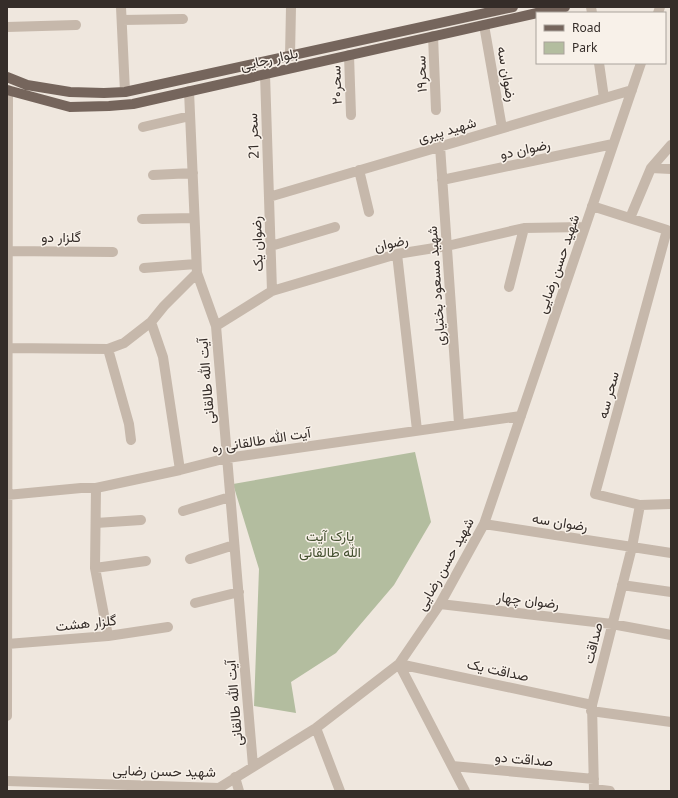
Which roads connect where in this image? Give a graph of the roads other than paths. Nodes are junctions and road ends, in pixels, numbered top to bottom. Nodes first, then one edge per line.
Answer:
1 (121, 7) edge
2 (291, 7) edge
3 (514, 7) edge
4 (565, 7) edge
5 (482, 10) edge
6 (542, 12) edge
7 (536, 13) edge
8 (183, 19) dead end
9 (122, 20) junction
10 (76, 25) dead end
11 (484, 25) junction
12 (7, 27) edge
13 (433, 36) junction
14 (349, 55) junction
15 (290, 56) junction
16 (599, 64) edge
17 (641, 64) edge
18 (265, 74) junction
19 (7, 77) edge
20 (8, 90) edge
21 (632, 90) junction
22 (189, 91) junction
23 (124, 92) junction
24 (604, 98) junction
25 (436, 110) dead end
26 (351, 115) dead end
27 (190, 116) junction
28 (143, 127) dead end
29 (502, 128) junction
30 (614, 144) junction
31 (671, 145) edge
32 (440, 146) junction
33 (651, 168) junction
34 (671, 169) edge
35 (359, 170) junction
36 (193, 173) junction
37 (153, 175) dead end
38 (442, 180) junction
39 (8, 190) edge
40 (269, 197) junction
41 (592, 206) junction
42 (369, 212) dead end
43 (194, 218) junction
44 (630, 218) junction
45 (142, 219) dead end
46 (335, 227) dead end
47 (585, 227) junction
48 (524, 228) junction
49 (667, 230) junction
50 (671, 240) edge
51 (271, 246) junction
52 (447, 246) junction
53 (8, 251) edge
54 (113, 252) dead end
55 (398, 254) junction
56 (144, 268) dead end
57 (197, 268) junction
58 (509, 287) dead end
59 (272, 291) junction
60 (7, 295) edge
61 (151, 322) junction
62 (216, 326) junction
63 (8, 348) edge
64 (108, 349) junction
65 (7, 370) edge
66 (521, 416) junction
67 (459, 424) junction
68 (417, 430) junction
69 (131, 440) dead end
70 (227, 458) junction
71 (180, 470) junction
72 (96, 488) junction
73 (7, 495) edge
74 (230, 497) junction
75 (671, 504) edge
76 (640, 505) junction
77 (183, 511) dead end
78 (141, 520) dead end
79 (96, 523) junction
80 (484, 524) junction
81 (7, 543) edge
82 (234, 545) junction
83 (632, 547) junction
84 (671, 553) edge
85 (190, 559) dead end
86 (146, 561) dead end
87 (95, 568) junction
88 (622, 585) junction
89 (239, 592) junction
90 (671, 592) edge
91 (7, 600) edge
92 (195, 603) dead end
93 (440, 604) junction
94 (612, 624) junction
95 (168, 627) dead end
96 (671, 635) edge
97 (108, 636) junction
98 (7, 644) edge
99 (7, 656) edge
100 (399, 664) junction
101 (591, 708) junction
102 (7, 716) edge
103 (671, 722) edge
104 (316, 728) junction
105 (254, 766) junction
106 (452, 766) junction
107 (235, 777) junction
108 (7, 781) edge
109 (594, 786) edge
110 (219, 790) edge
111 (239, 791) edge
112 (340, 791) edge
113 (465, 791) edge
114 (610, 791) edge

1 - 9 street
2 - 15 street
3 - 5 main road, بلوار رجایی
4 - 6 main road, بلوار رجایی
5 - 15 main road, بلوار رجایی
7 - 11 main road, بلوار رجایی
8 - 9 street
9 - 23 street
10 - 12 street
11 - 13 main road, بلوار رجایی
11 - 29 street, رضوان سه
13 - 14 main road, بلوار رجایی
13 - 25 street, سحر۱۹
14 - 18 main road, بلوار رجایی
14 - 26 street, سحر۲۰
15 - 23 main road, بلوار رجایی
16 - 24 street
17 - 21 street, شهید حسن رضایی
18 - 22 main road, بلوار رجایی
18 - 40 street, سحر 21
19 - 23 main road, بلوار رجایی
20 - 22 main road, بلوار رجایی
20 - 39 street
21 - 24 street, شهید پیری
21 - 30 street, شهید حسن رضایی
22 - 27 street, آیت الله طالقانی
24 - 29 street, شهید پیری
27 - 28 street
27 - 36 street, آیت الله طالقانی
29 - 32 street, شهید پیری
30 - 38 street, رضوان دو
30 - 41 street, شهید حسن رضایی
31 - 33 street
32 - 35 street, شهید پیری
32 - 38 street, شهید مسعود بختیاری
33 - 34 street
33 - 44 street
35 - 40 street, شهید پیری
35 - 42 street
36 - 37 street
36 - 43 street, آیت الله طالقانی
38 - 52 street, شهید مسعود بختیاری
39 - 53 street
40 - 51 street, رضوان یک
41 - 44 street
41 - 47 street, شهید حسن رضایی
43 - 45 street
43 - 57 street, آیت الله طالقانی
44 - 49 street
46 - 51 street
47 - 48 street, رضوان
47 - 66 street, شهید حسن رضایی
48 - 52 street, رضوان
48 - 58 street
49 - 50 street
49 - 76 street, سحر سه
51 - 59 street, رضوان یک
52 - 55 street, رضوان
52 - 67 street, شهید مسعود بختیاری
53 - 54 street, گلزار دو
53 - 60 street
55 - 59 street, رضوان
55 - 68 street
56 - 57 street
57 - 61 street
57 - 62 street, آیت الله طالقانی
59 - 62 street, رضوان
60 - 63 street
61 - 64 street
61 - 71 street
62 - 70 street, آیت الله طالقانی
63 - 64 street
63 - 65 street
64 - 69 street
65 - 73 street
66 - 67 street, آیت الله طالقانی ره
66 - 80 street, شهید حسن رضایی
67 - 68 street, آیت الله طالقانی ره
68 - 70 street, آیت الله طالقانی ره
70 - 71 street, آیت الله طالقانی ره
70 - 74 street, آیت الله طالقانی
71 - 72 street, آیت الله طالقانی ره
72 - 73 street, آیت الله طالقانی ره
72 - 79 street
73 - 81 street
74 - 77 street
74 - 82 street, آیت الله طالقانی
75 - 76 street, سحر سه
76 - 83 street, صداقت
78 - 79 street
79 - 87 street
80 - 83 street, رضوان سه
80 - 93 street, شهید حسن رضایی
81 - 91 street
82 - 85 street
82 - 89 street, آیت الله طالقانی
83 - 84 street, رضوان سه
83 - 88 street, صداقت
86 - 87 street
87 - 97 street
88 - 90 street
88 - 94 street, صداقت
89 - 92 street
89 - 105 street, آیت الله طالقانی
91 - 98 street
93 - 94 street, رضوان چهار
93 - 100 street, شهید حسن رضایی
94 - 96 street, رضوان چهار
94 - 101 street, صداقت
95 - 97 street, گلزار هشت
97 - 98 street, گلزار هشت
98 - 99 street
99 - 102 street
100 - 101 street, صداقت یک
100 - 104 street, شهید حسن رضایی
100 - 106 street
101 - 103 street, صداقت یک
101 - 109 street, صداقت
104 - 105 street, شهید حسن رضایی
104 - 112 street
105 - 107 street, شهید حسن رضایی
106 - 109 street, صداقت دو
106 - 113 street
107 - 110 street, شهید حسن رضایی
107 - 111 street
108 - 110 street, شهید حسن رضایی
109 - 114 street, صداقت دو

